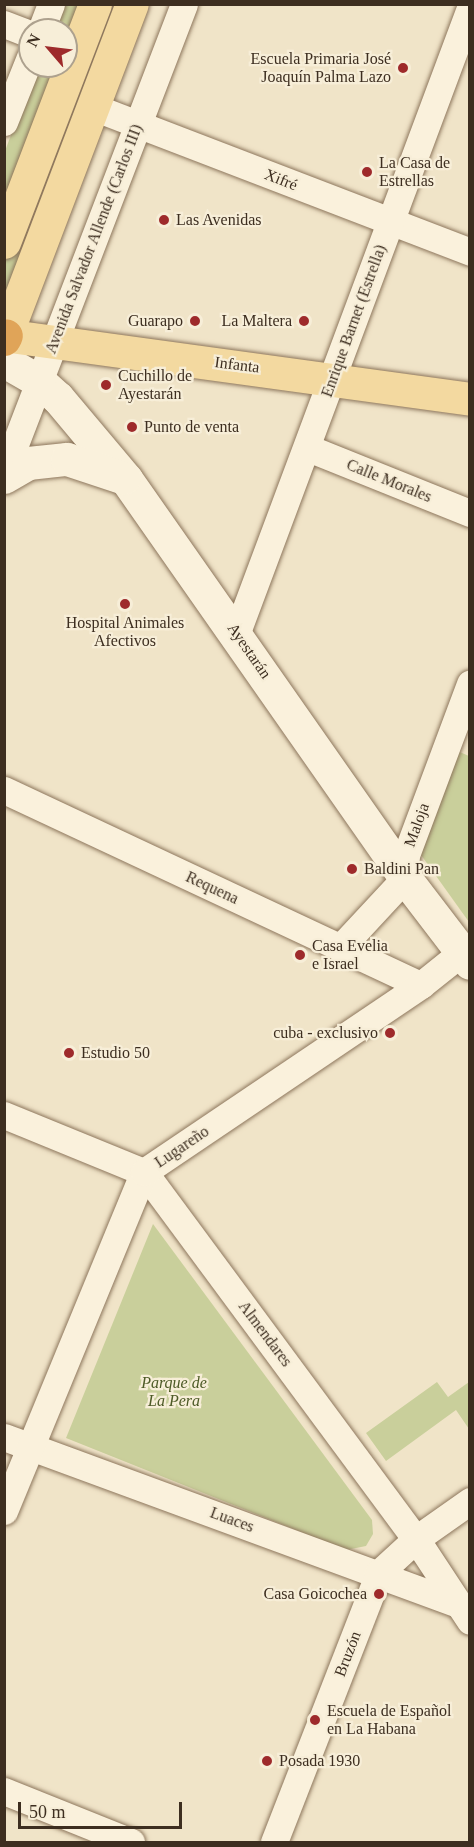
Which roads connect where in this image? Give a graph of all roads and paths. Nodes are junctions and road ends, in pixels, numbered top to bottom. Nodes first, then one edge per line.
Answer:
1 (95, 4) edge
2 (132, 4) edge
3 (184, 4) edge
4 (470, 8) edge
5 (22, 78) edge
6 (93, 107) junction
7 (4, 122) edge
8 (138, 122) junction
9 (389, 223) junction
10 (4, 242) edge
11 (470, 252) edge
12 (5, 341) edge
13 (55, 341) junction
14 (332, 378) junction
15 (39, 381) junction
16 (470, 399) edge
17 (308, 448) junction
18 (4, 473) edge
19 (4, 477) edge
20 (126, 479) junction
21 (470, 513) edge
22 (237, 632) junction
23 (470, 684) edge
24 (4, 790) edge
25 (405, 878) junction
26 (340, 948) junction
27 (465, 958) edge
28 (420, 985) junction
29 (4, 1115) edge
30 (144, 1172) junction
31 (4, 1437) edge
32 (29, 1447) junction
33 (470, 1501) edge
34 (4, 1511) edge
35 (416, 1539) junction
36 (380, 1573) junction
37 (464, 1613) edge
38 (4, 1791) edge
39 (131, 1842) edge
40 (274, 1842) edge

1 - 10 main road
2 - 6 main road
3 - 8 street, Avenida Salvador Allende (Carlos III)
4 - 9 street, Enrique Barnet (Estrella)
5 - 7 street
6 - 8 street, Xifré
6 - 12 main road
8 - 9 street, Xifré
8 - 13 street, Avenida Salvador Allende (Carlos III)
9 - 11 street, Xifré
9 - 14 street, Enrique Barnet (Estrella)
12 - 13 main road, Infanta
12 - 15 main road, Ayestarán
13 - 14 main road, Infanta
13 - 15 street, Avenida Salvador Allende (Carlos III)
14 - 16 main road, Infanta
14 - 17 street, Enrique Barnet (Estrella)
15 - 18 street, Avenida Salvador Allende (Carlos III)
15 - 20 main road, Ayestarán
17 - 21 street, Calle Morales
17 - 22 street, Enrique Barnet (Estrella)
19 - 20 main road
20 - 22 main road, Ayestarán
22 - 25 main road, Ayestarán
23 - 25 street, Maloja
24 - 26 street, Requena
25 - 26 street
25 - 27 main road, Ayestarán
26 - 28 street, Requena
27 - 28 street, Lugareño
28 - 30 street, Lugareño
29 - 30 street
30 - 32 street, Lugareño
30 - 35 street, Almendares
31 - 32 street, Luaces
32 - 34 street, Lugareño
32 - 36 street, Luaces
33 - 35 street, Bruzón
35 - 36 street, Bruzón
35 - 37 street, Almendares
36 - 37 street, Luaces
36 - 40 street, Bruzón
38 - 39 street

